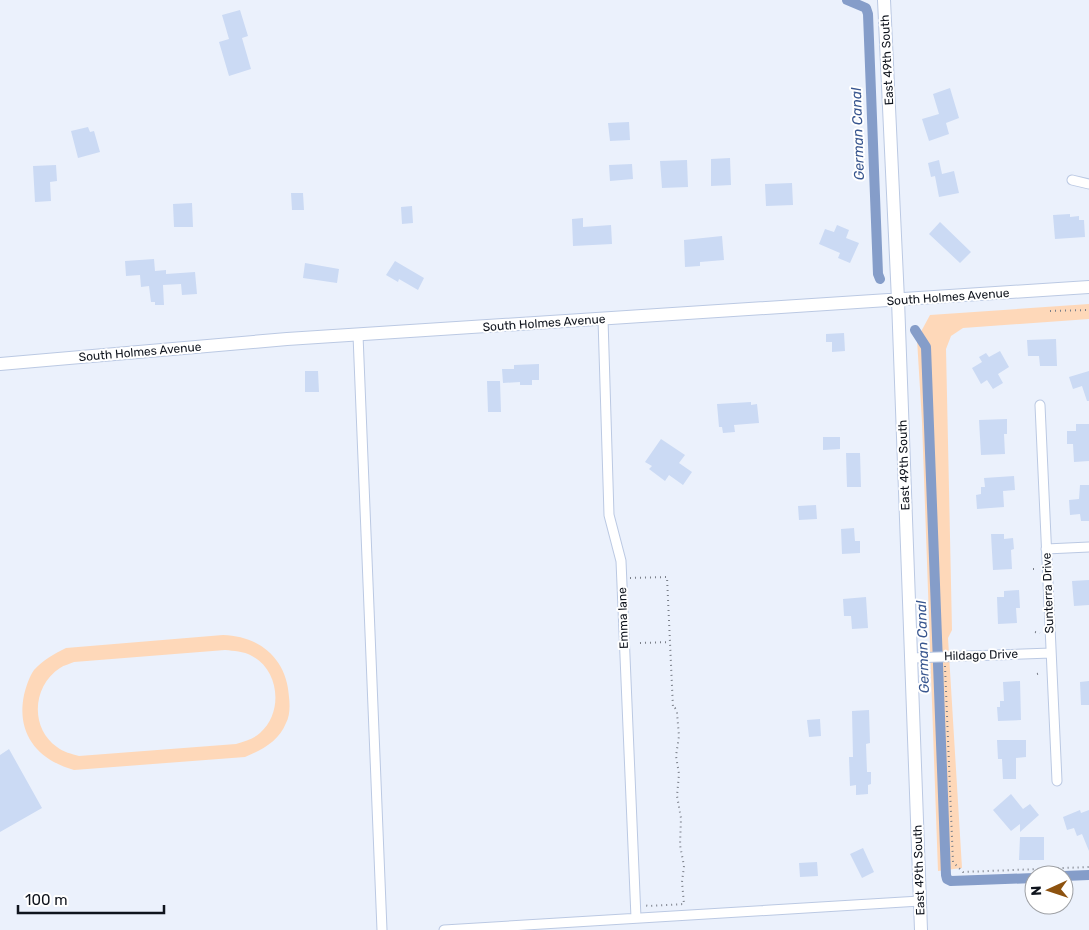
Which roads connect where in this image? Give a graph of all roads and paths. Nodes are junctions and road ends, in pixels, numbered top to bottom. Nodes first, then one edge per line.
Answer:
1 (884, 0) edge
2 (1072, 180) dead end
3 (1089, 184) edge
4 (1089, 288) edge
5 (898, 300) junction
6 (1089, 310) edge
7 (1050, 311) dead end
8 (602, 319) junction
9 (358, 335) junction
10 (0, 364) edge
11 (1040, 405) dead end
12 (1089, 547) edge
13 (1046, 549) junction
14 (1033, 569) dead end
15 (1038, 569) dead end
16 (627, 578) dead end
17 (1036, 632) dead end
18 (1040, 633) dead end
19 (670, 642) junction
20 (640, 643) dead end
21 (1051, 653) junction
22 (945, 656) junction
23 (911, 658) junction
24 (1041, 673) dead end
25 (1038, 674) dead end
26 (1057, 781) dead end
27 (1089, 867) edge
28 (920, 901) junction
29 (644, 905) dead end
30 (636, 918) junction
31 (382, 930) edge
32 (444, 930) edge
33 (921, 930) edge

1 - 5 street, East 49th South
2 - 3 street
4 - 5 street, South Holmes Avenue
5 - 8 street, South Holmes Avenue
5 - 23 street, East 49th South
6 - 7 path
8 - 9 street, South Holmes Avenue
8 - 30 street, Emma lane
9 - 10 street, South Holmes Avenue
9 - 31 street
11 - 13 street, Sunterra Drive
12 - 13 street
13 - 21 street, Sunterra Drive
14 - 15 path
16 - 19 path
17 - 18 path
19 - 20 path
19 - 29 path
21 - 22 street, Hildago Drive
21 - 26 street, Sunterra Drive
22 - 23 street, Hildago Drive
22 - 27 path
23 - 28 street, East 49th South
24 - 25 path
28 - 30 street
28 - 33 street, East 49th South
30 - 32 street

